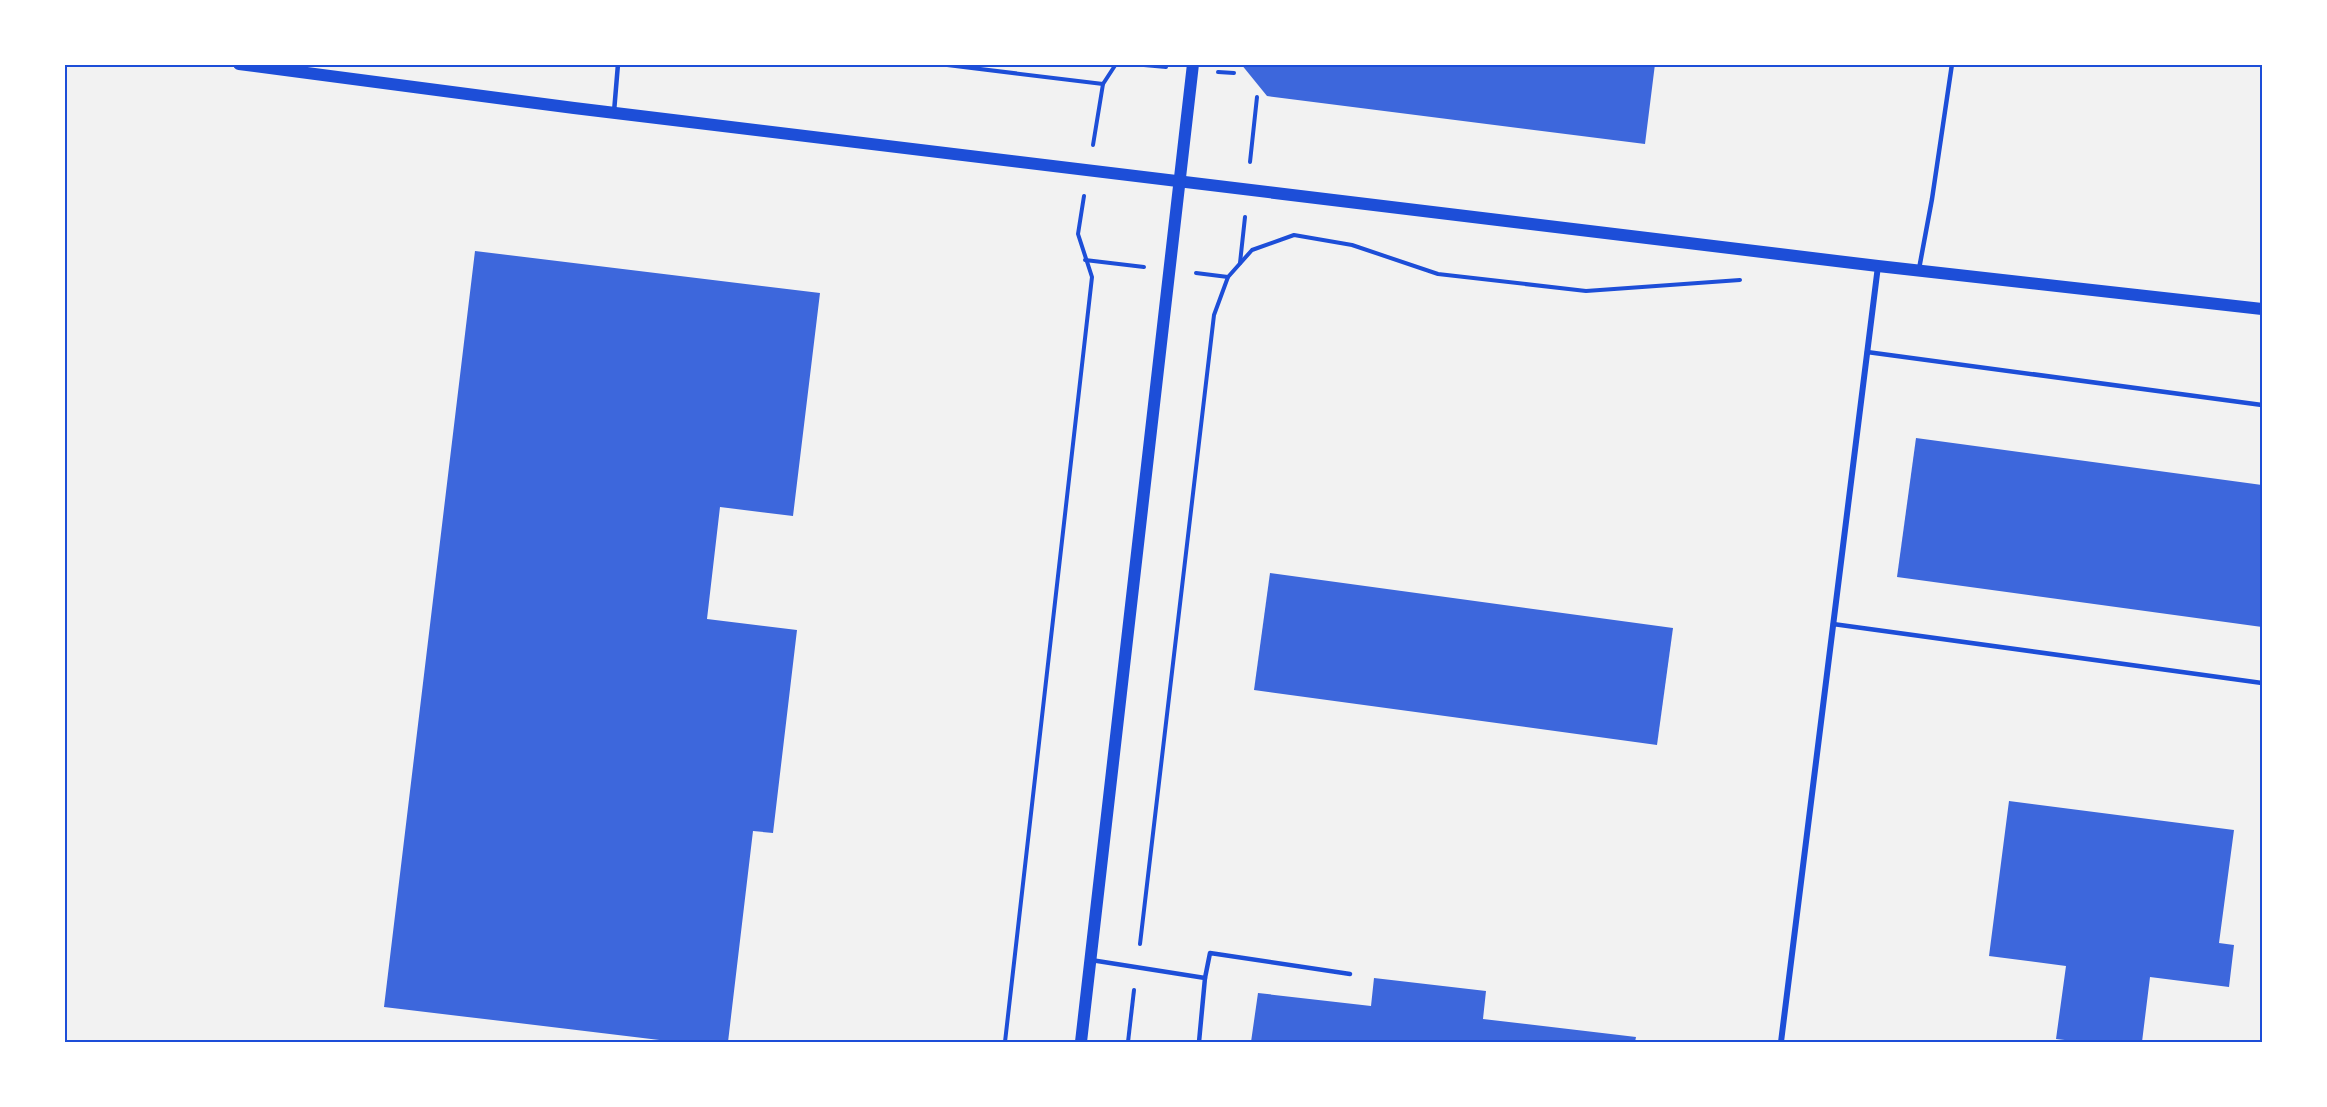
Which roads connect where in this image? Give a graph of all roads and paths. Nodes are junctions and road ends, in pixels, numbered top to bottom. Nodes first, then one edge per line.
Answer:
1 (239, 64) edge
2 (618, 64) edge
3 (939, 64) edge
4 (1116, 64) edge
5 (1193, 64) edge
6 (1953, 64) edge
7 (294, 68) edge
8 (614, 112) junction
9 (1180, 181) junction
10 (1078, 234) dead end
11 (1878, 266) junction
12 (1918, 271) junction
13 (1748, 280) dead end
14 (2262, 309) edge
15 (1867, 352) junction
16 (2262, 405) edge
17 (1833, 624) junction
18 (2262, 683) edge
19 (1091, 960) junction
20 (1137, 968) junction
21 (1350, 975) dead end
22 (1205, 978) junction
23 (1005, 1042) edge
24 (1081, 1042) edge
25 (1128, 1042) edge
26 (1199, 1042) edge
27 (1781, 1042) edge

1 - 7 main road
2 - 8 lane
3 - 4 path
5 - 9 main road
6 - 12 lane
7 - 8 main road
8 - 9 main road
9 - 11 main road
9 - 19 main road
10 - 23 path
11 - 12 main road
11 - 15 street
12 - 14 main road
13 - 20 path
15 - 16 lane
15 - 17 street
17 - 18 lane
17 - 27 street
19 - 20 lane
19 - 24 main road
20 - 22 lane
20 - 25 path
21 - 22 lane
22 - 26 lane

